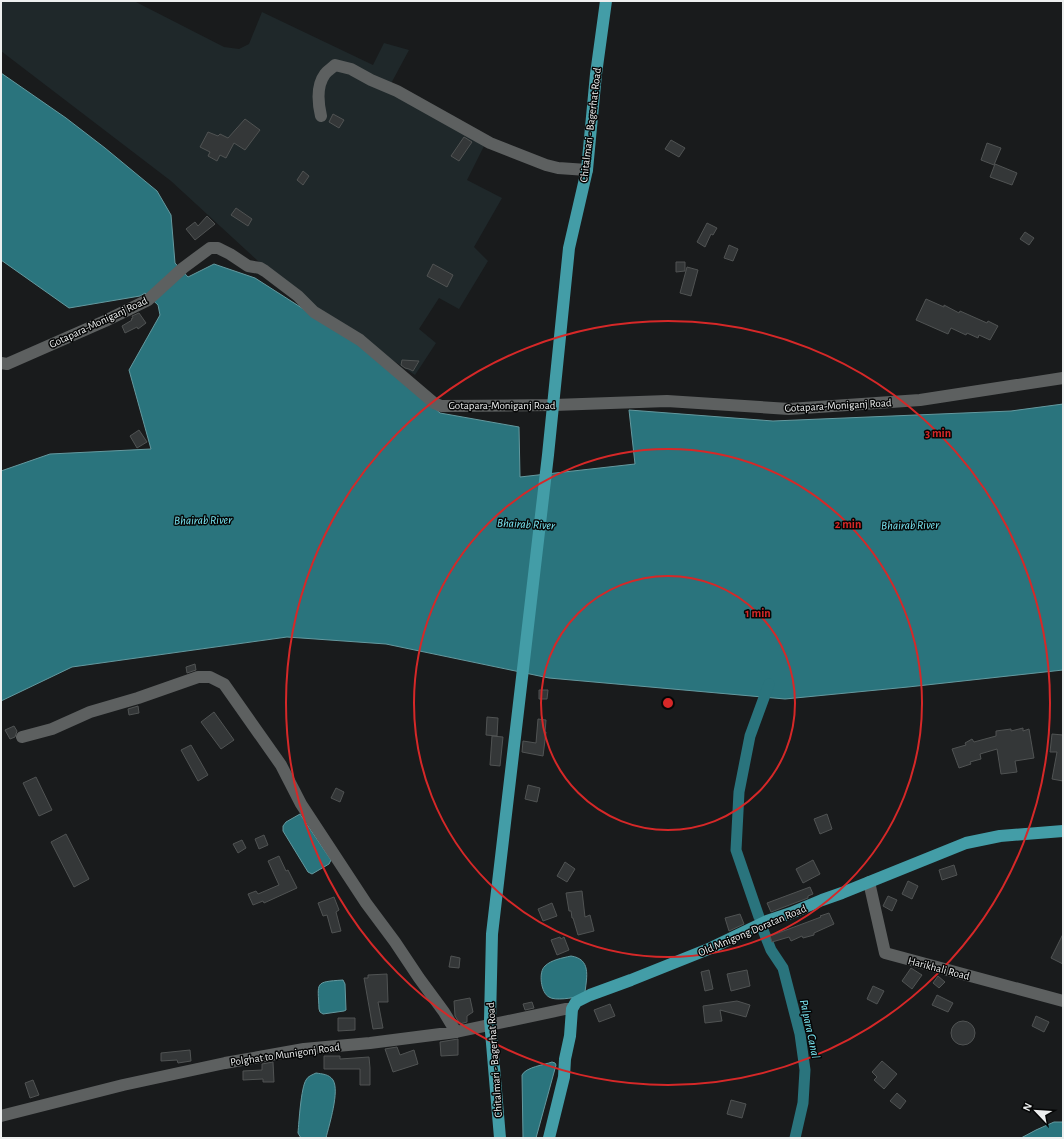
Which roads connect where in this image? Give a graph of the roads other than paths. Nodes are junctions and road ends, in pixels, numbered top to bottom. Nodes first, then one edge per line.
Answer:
1 (606, 1) edge
2 (321, 116) dead end
3 (587, 170) junction
4 (1, 363) edge
5 (1063, 378) edge
6 (22, 737) dead end
7 (1063, 831) edge
8 (869, 882) junction
9 (1063, 1001) edge
10 (572, 1009) junction
11 (456, 1032) junction
12 (1, 1116) edge
13 (500, 1138) edge
14 (549, 1138) edge

1 - 3 main road, Chitalmari - Bagerhat Road
2 - 3 street
3 - 13 main road, Chitalmari - Bagerhat Road
4 - 5 street, Gotapara-Moniganj Road
6 - 11 street
7 - 8 main road, Old Mnigong Doratan Road
8 - 9 street, Harikhali Road
8 - 10 main road, Old Mnigong Doratan Road
10 - 11 street, Polghat to Munigonj Road
10 - 14 main road
11 - 12 street, Polghat to Munigonj Road

